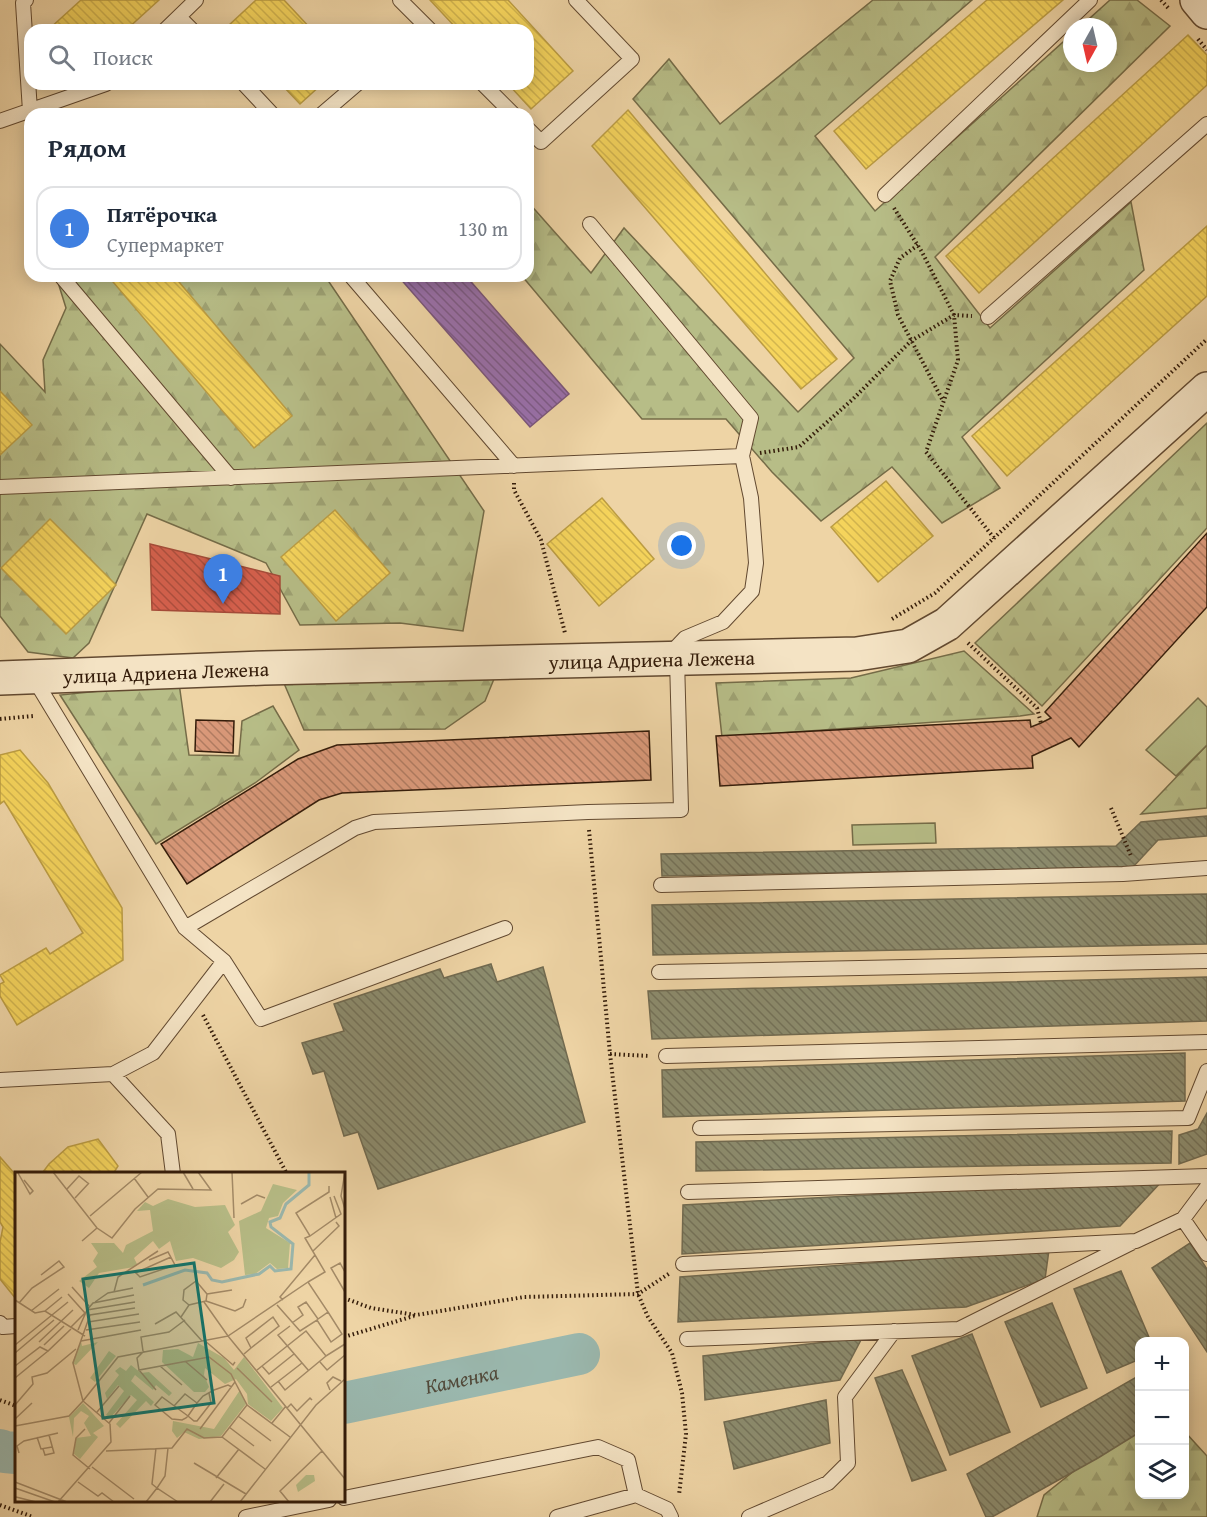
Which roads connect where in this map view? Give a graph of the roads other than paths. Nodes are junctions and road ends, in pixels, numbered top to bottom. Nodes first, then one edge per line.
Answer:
1 (26, 0) edge
2 (196, 0) edge
3 (400, 0) edge
4 (576, 0) edge
5 (1090, 0) edge
6 (1197, 0) edge
7 (1207, 12) edge
8 (179, 17) junction
9 (24, 24) edge
10 (171, 24) edge
11 (186, 24) edge
12 (422, 24) edge
13 (29, 90) edge
14 (89, 90) edge
15 (250, 90) edge
16 (350, 90) edge
17 (489, 90) edge
18 (30, 108) edge
19 (38, 108) edge
20 (266, 108) edge
21 (329, 108) edge
22 (507, 108) edge
23 (24, 113) edge
24 (0, 121) edge
25 (1207, 124) edge
26 (534, 135) edge
27 (885, 195) road end
28 (590, 224) dead end
29 (66, 282) edge
30 (356, 282) edge
31 (988, 318) dead end
32 (1207, 389) edge
33 (742, 456) junction
34 (514, 466) junction
35 (231, 478) junction
36 (0, 488) edge
37 (671, 658) junction
38 (13, 681) edge
39 (1207, 868) edge
40 (661, 885) dead end
41 (185, 928) junction
42 (505, 928) dead end
43 (224, 961) junction
44 (1207, 961) edge
45 (659, 972) dead end
46 (1207, 1042) edge
47 (666, 1056) road end
48 (1207, 1071) edge
49 (113, 1074) junction
50 (0, 1080) edge
51 (700, 1128) dead end
52 (173, 1172) edge
53 (1207, 1176) edge
54 (1207, 1187) edge
55 (688, 1192) dead end
56 (1183, 1219) junction
57 (1136, 1240) junction
58 (1207, 1254) edge
59 (683, 1264) road end
60 (0, 1323) edge
61 (15, 1326) edge
62 (894, 1331) junction
63 (687, 1339) dead end
64 (636, 1495) junction
65 (345, 1498) edge
66 (319, 1502) edge
67 (669, 1513) edge
68 (246, 1517) edge
69 (557, 1517) edge
70 (749, 1517) edge

1 - 9 lane
2 - 8 lane
3 - 12 lane
4 - 26 lane
5 - 27 lane
6 - 7 street
8 - 10 lane
8 - 11 lane
13 - 18 lane
14 - 19 lane
15 - 20 lane
16 - 21 lane
17 - 22 lane
23 - 24 lane
25 - 31 lane
28 - 33 lane
29 - 35 lane
30 - 34 lane
32 - 37 street, улица Адриена Лежена
33 - 34 lane
33 - 37 lane
34 - 35 lane
35 - 36 lane
37 - 38 street, улица Адриена Лежена
37 - 41 lane
38 - 41 lane
39 - 40 lane
41 - 43 lane
42 - 43 lane
43 - 49 lane
44 - 45 lane
46 - 47 lane
48 - 51 lane
49 - 50 lane
49 - 52 lane
53 - 55 lane
54 - 56 lane
56 - 57 lane
56 - 58 lane
57 - 59 lane
57 - 62 lane
60 - 61 lane
62 - 63 lane
62 - 70 lane
64 - 65 lane
64 - 67 lane
64 - 69 lane
66 - 68 lane

